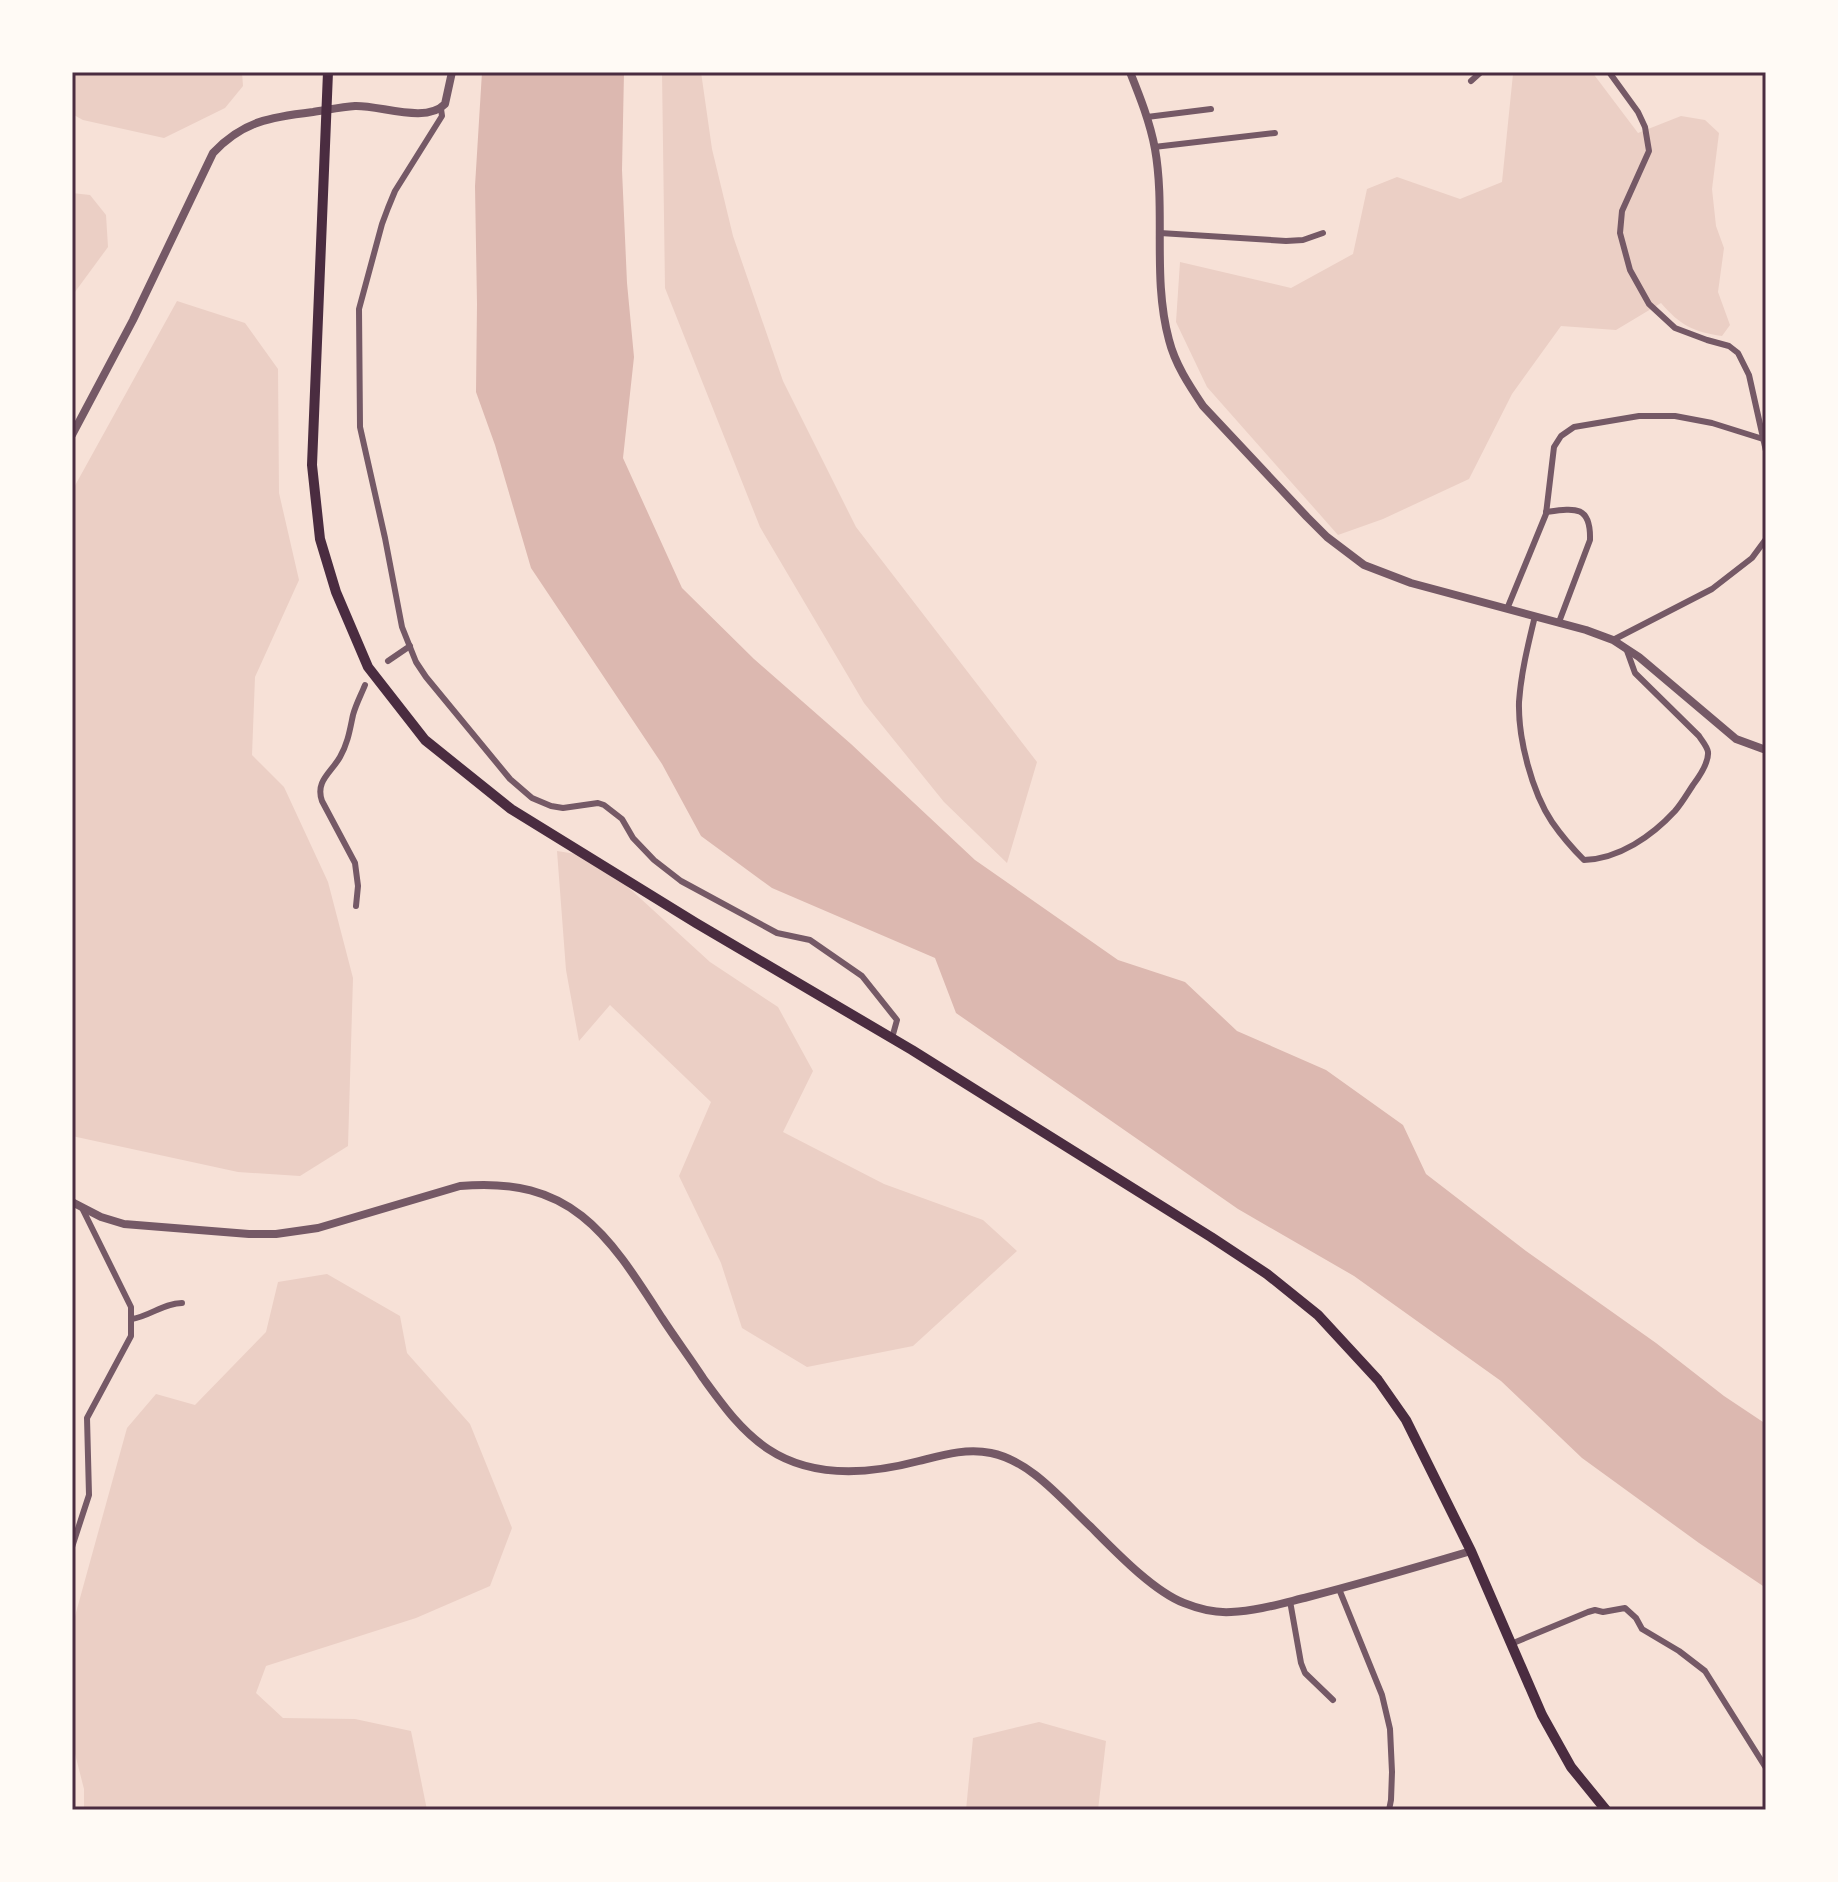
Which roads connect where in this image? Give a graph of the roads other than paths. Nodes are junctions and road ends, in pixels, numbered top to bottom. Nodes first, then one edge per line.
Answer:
1 (328, 72) edge
2 (452, 72) edge
3 (1130, 72) edge
4 (1481, 72) edge
5 (1609, 72) edge
6 (1471, 81) dead end
7 (441, 109) junction
8 (1211, 109) dead end
9 (327, 110) junction
10 (1147, 117) junction
11 (1275, 133) dead end
12 (1154, 147) junction
13 (1160, 233) junction
14 (1323, 233) dead end
15 (72, 435) edge
16 (1763, 439) junction
17 (1766, 451) edge
18 (1546, 512) junction
19 (1766, 539) edge
20 (1507, 609) junction
21 (1535, 616) junction
22 (1559, 622) junction
23 (1613, 640) junction
24 (410, 646) junction
25 (1626, 648) junction
26 (388, 661) dead end
27 (365, 685) dead end
28 (1766, 750) edge
29 (356, 906) dead end
30 (892, 1038) junction
31 (72, 1202) edge
32 (83, 1210) junction
33 (182, 1303) dead end
34 (132, 1319) junction
35 (72, 1547) edge
36 (1471, 1551) junction
37 (1339, 1589) junction
38 (1290, 1601) junction
39 (1510, 1644) junction
40 (1333, 1700) dead end
41 (1766, 1768) edge
42 (1389, 1810) edge
43 (1606, 1810) edge

1 - 9 main road
2 - 7 street
3 - 10 street
4 - 6 street
5 - 16 street
7 - 9 street
7 - 24 street
8 - 10 street
9 - 15 street
9 - 30 main road
10 - 12 street
11 - 12 street
12 - 13 street
13 - 14 street
13 - 20 street
16 - 17 street
16 - 18 street
18 - 20 street
18 - 22 street
19 - 23 street
20 - 21 street
21 - 22 street
21 - 25 street
22 - 23 street
23 - 25 street
24 - 26 street
24 - 30 street
25 - 28 street
27 - 29 street
30 - 36 main road
31 - 32 street
32 - 34 street
32 - 38 street
33 - 34 street
34 - 35 street
36 - 37 street
36 - 39 main road
37 - 38 street
37 - 42 street
38 - 40 street
39 - 41 street
39 - 43 main road

